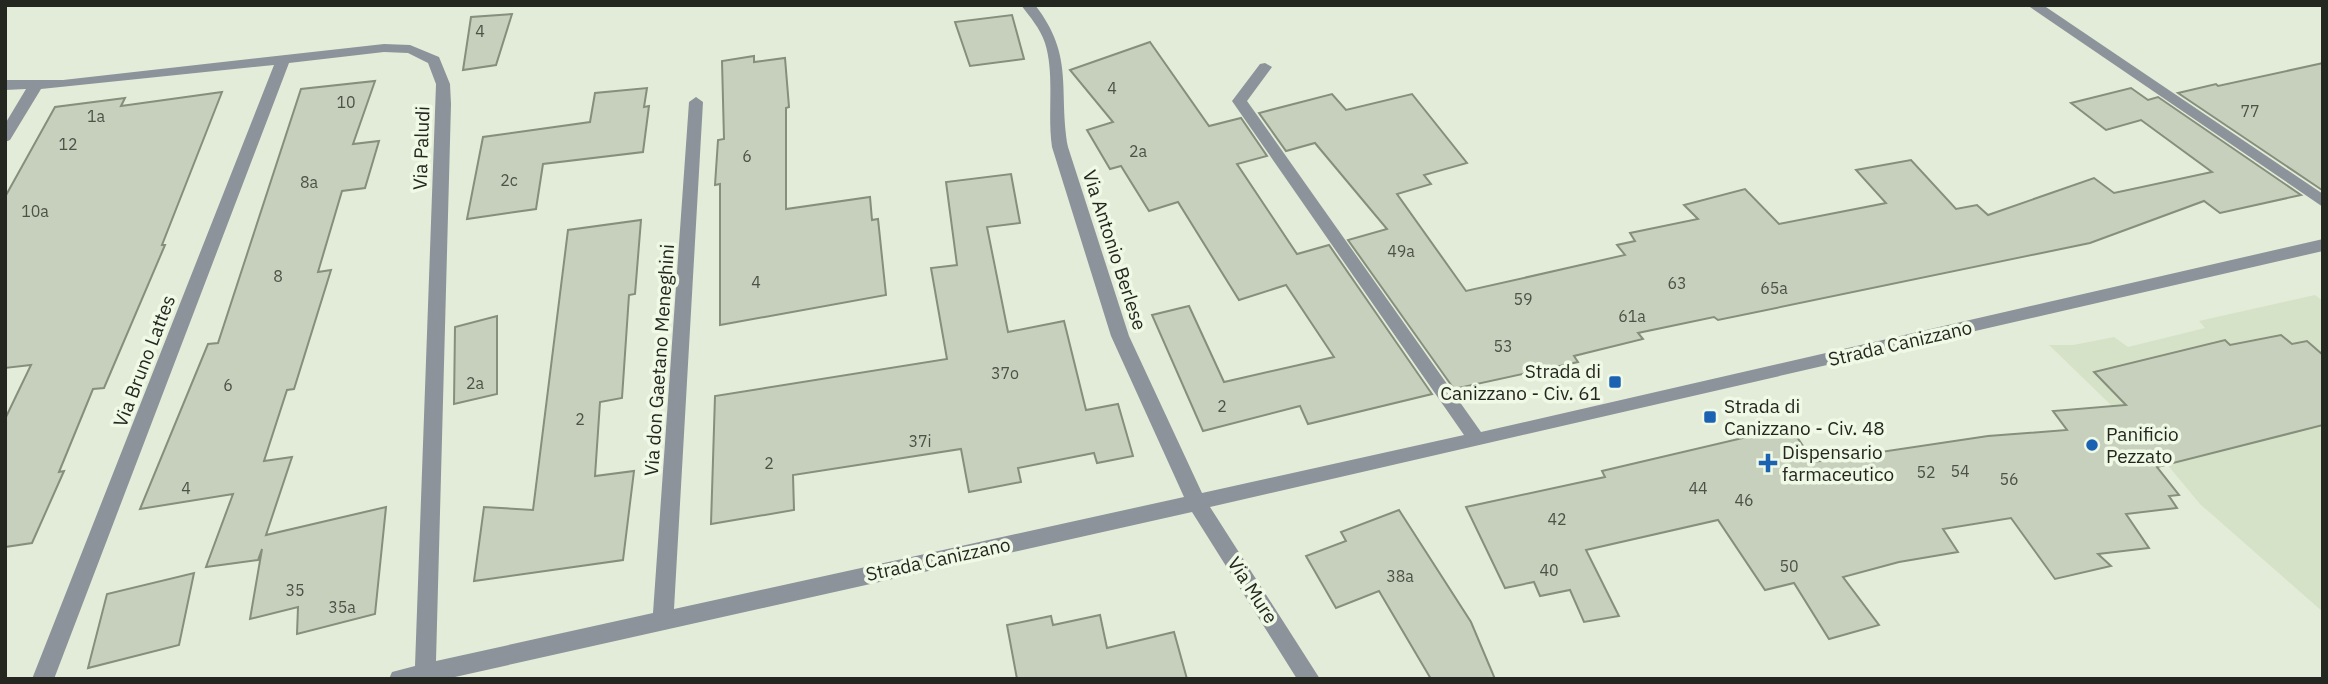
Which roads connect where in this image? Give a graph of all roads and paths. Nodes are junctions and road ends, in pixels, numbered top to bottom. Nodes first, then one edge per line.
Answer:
1 (1028, 5) edge
2 (2034, 5) edge
3 (284, 58) junction
4 (1265, 68) dead end
5 (5, 85) edge
6 (36, 85) junction
7 (696, 102) dead end
8 (5, 138) edge
9 (2323, 201) edge
10 (2323, 245) edge
11 (1477, 440) junction
12 (1196, 502) junction
13 (663, 620) junction
14 (425, 673) junction
15 (43, 679) edge
16 (400, 679) edge
17 (1309, 679) edge

1 - 12 street, Via Antonio Berlese
2 - 9 street
3 - 6 street, Via Paludi
3 - 14 street, Via Paludi
3 - 15 street, Via Bruno Lattes
4 - 11 street
5 - 6 street, Via Paludi
6 - 8 street
7 - 13 street, Via don Gaetano Meneghini
10 - 11 street, Strada Canizzano
11 - 12 street, Strada Canizzano
12 - 13 street, Strada Canizzano
12 - 17 street, Via Mure
13 - 14 street, Strada Canizzano
14 - 16 street, Strada Canizzano

